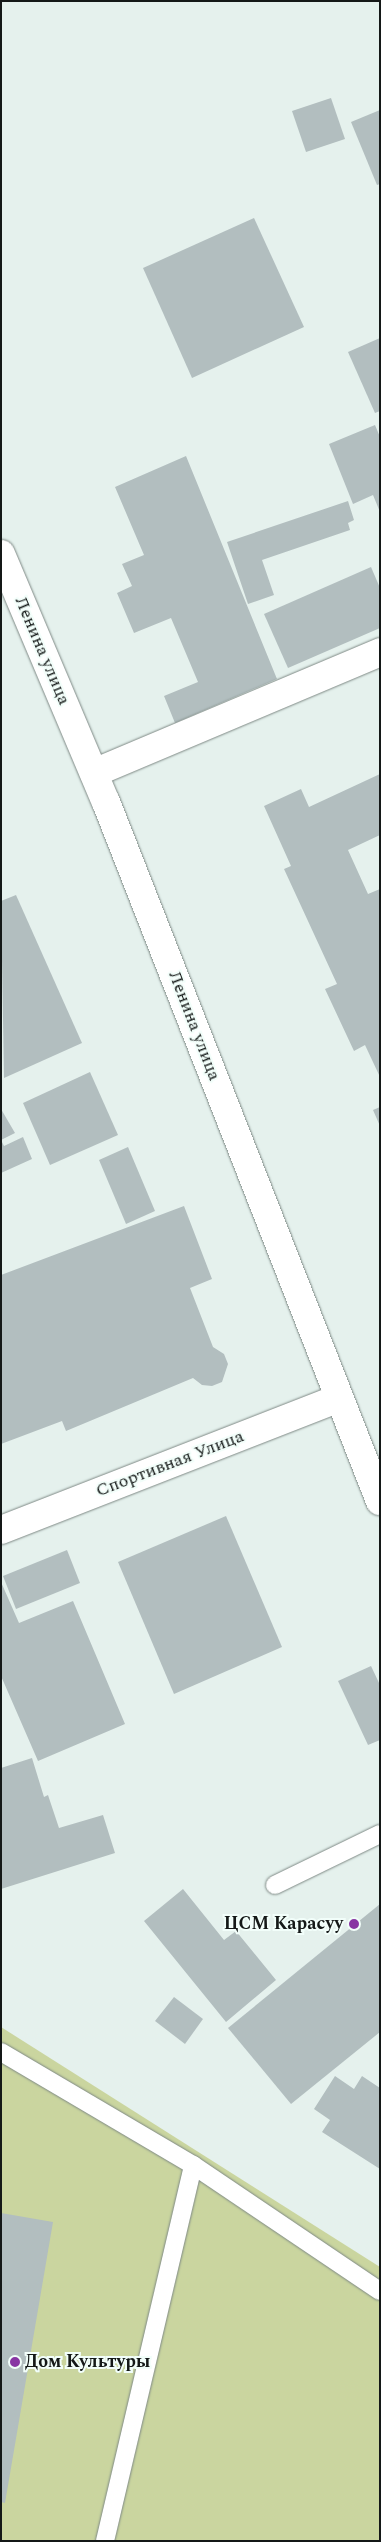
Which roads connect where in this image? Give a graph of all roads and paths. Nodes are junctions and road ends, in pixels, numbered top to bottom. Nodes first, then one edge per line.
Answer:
1 (1, 554) edge
2 (380, 652) edge
3 (94, 774) junction
4 (340, 1398) junction
5 (380, 1501) edge
6 (1, 1530) edge
7 (380, 1834) edge
8 (274, 1885) dead end
9 (1, 2052) edge
10 (193, 2165) junction
11 (380, 2291) edge
12 (105, 2541) edge

1 - 3 main road, Ленина улица
2 - 3 main road
3 - 4 main road, Ленина улица
4 - 5 main road, Ленина улица
4 - 6 main road, Спортивная Улица
7 - 8 lane
9 - 10 lane
10 - 11 lane
10 - 12 lane

